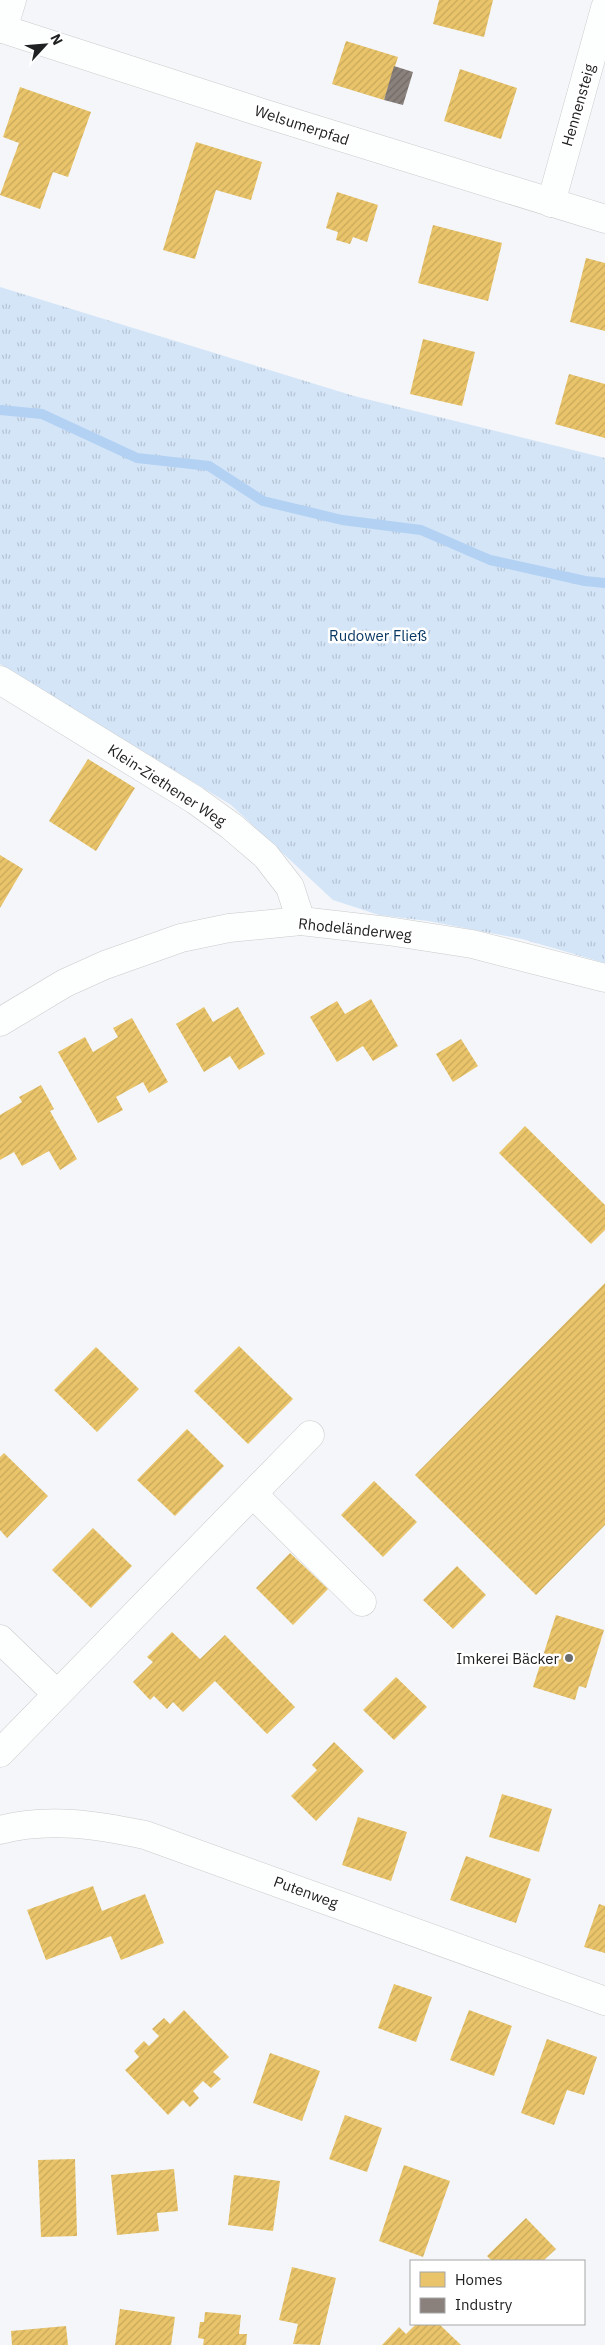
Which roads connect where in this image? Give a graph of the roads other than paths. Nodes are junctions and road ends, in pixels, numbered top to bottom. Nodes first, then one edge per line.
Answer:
1 (12, 0) edge
2 (605, 8) edge
3 (2, 29) edge
4 (551, 203) junction
5 (605, 219) edge
6 (0, 680) edge
7 (301, 921) junction
8 (605, 978) edge
9 (0, 1022) edge
10 (310, 1435) dead end
11 (253, 1494) junction
12 (362, 1602) dead end
13 (0, 1640) edge
14 (57, 1694) junction
15 (0, 1753) edge
16 (0, 1830) edge
17 (605, 2001) edge

1 - 3 street
2 - 4 street, Hennensteig
3 - 4 street, Welsumerpfad
4 - 5 street, Welsumerpfad
6 - 7 street, Klein-Ziethener Weg
7 - 8 street, Rhodeländerweg
7 - 9 street, Rhodeländerweg
10 - 11 street
11 - 12 street
11 - 14 street
13 - 14 street
14 - 15 street
16 - 17 street, Putenweg

